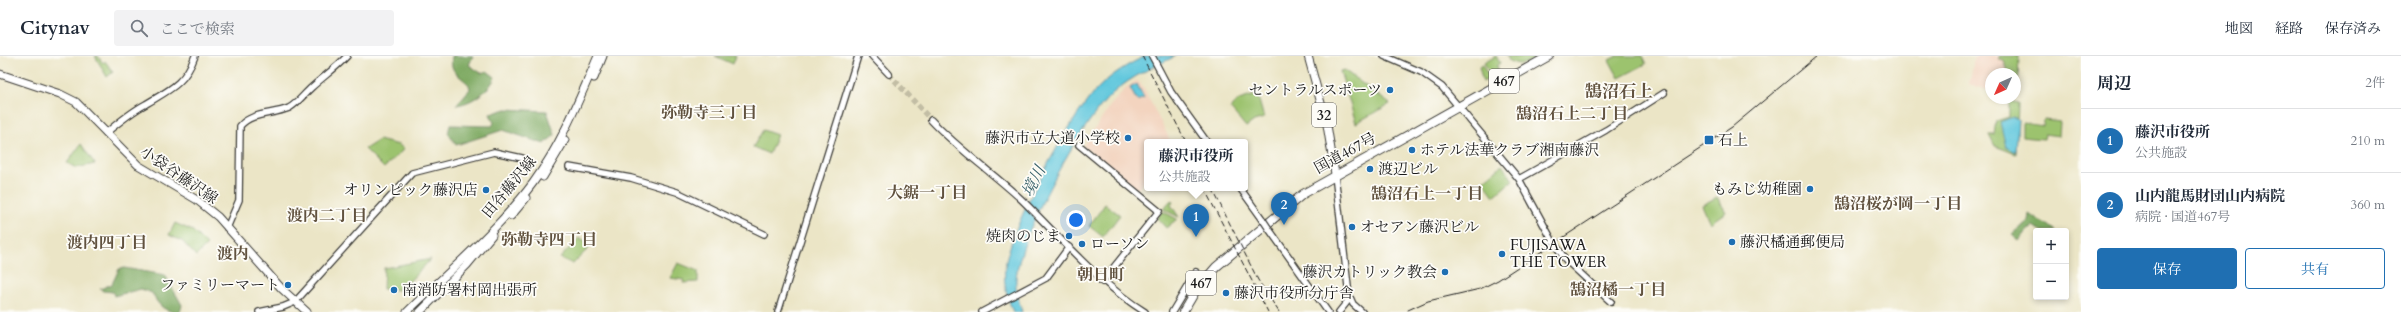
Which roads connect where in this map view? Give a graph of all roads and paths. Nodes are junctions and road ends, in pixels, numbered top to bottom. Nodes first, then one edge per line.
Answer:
1 (195, 56) edge
2 (347, 56) edge
3 (598, 56) edge
4 (603, 56) edge
5 (858, 56) edge
6 (872, 56) edge
7 (1152, 56) edge
8 (1308, 56) edge
9 (1384, 56) edge
10 (1550, 56) edge
11 (0, 74) edge
12 (889, 74) tunnel mouth
13 (1664, 93) dead end
14 (1458, 106) junction
15 (931, 120) tunnel mouth
16 (106, 133) junction
17 (1205, 139) edge
18 (1079, 145) dead end
19 (522, 158) dead end
20 (569, 167) dead end
21 (1335, 174) junction
22 (1519, 179) junction
23 (1242, 191) edge
24 (507, 214) junction
25 (226, 228) junction
26 (764, 234) dead end
27 (492, 235) junction
28 (1069, 247) junction
29 (1196, 272) dead end
30 (1102, 282) junction
31 (1349, 295) junction
32 (295, 302) junction
33 (1611, 302) dead end
34 (1354, 305) junction
35 (1342, 310) edge
36 (259, 312) edge
37 (307, 312) edge
38 (400, 312) edge
39 (407, 312) edge
40 (413, 312) edge
41 (420, 312) edge
42 (778, 312) edge
43 (982, 312) edge
44 (1145, 312) edge
45 (1172, 312) edge
46 (1183, 312) edge
47 (1328, 312) edge
48 (1362, 312) edge

1 - 16 street
2 - 25 street
3 - 24 main road, 田谷藤沢線
4 - 27 main road, 田谷藤沢線
5 - 42 street
6 - 12 street
7 - 17 street
8 - 21 main road, 32
9 - 14 street
10 - 14 highway, 国道467号 / 467
11 - 16 main road, 小袋谷藤沢線
13 - 22 street
14 - 21 highway, 国道467号 / 467
14 - 22 street
15 - 28 street
16 - 25 main road, 小袋谷藤沢線
18 - 30 street
19 - 32 street
20 - 26 street
21 - 31 street
21 - 46 highway, 国道467号 / 467
22 - 33 street
23 - 47 street, bridge
24 - 38 main road
24 - 39 main road, 田谷藤沢線
25 - 32 main road, 小袋谷藤沢線
27 - 40 main road, 田谷藤沢線
27 - 41 main road
28 - 30 street
28 - 43 street
29 - 45 street
30 - 44 street
31 - 34 street
31 - 35 street
32 - 36 street
32 - 37 main road, 小袋谷藤沢線
34 - 35 street
34 - 48 street

